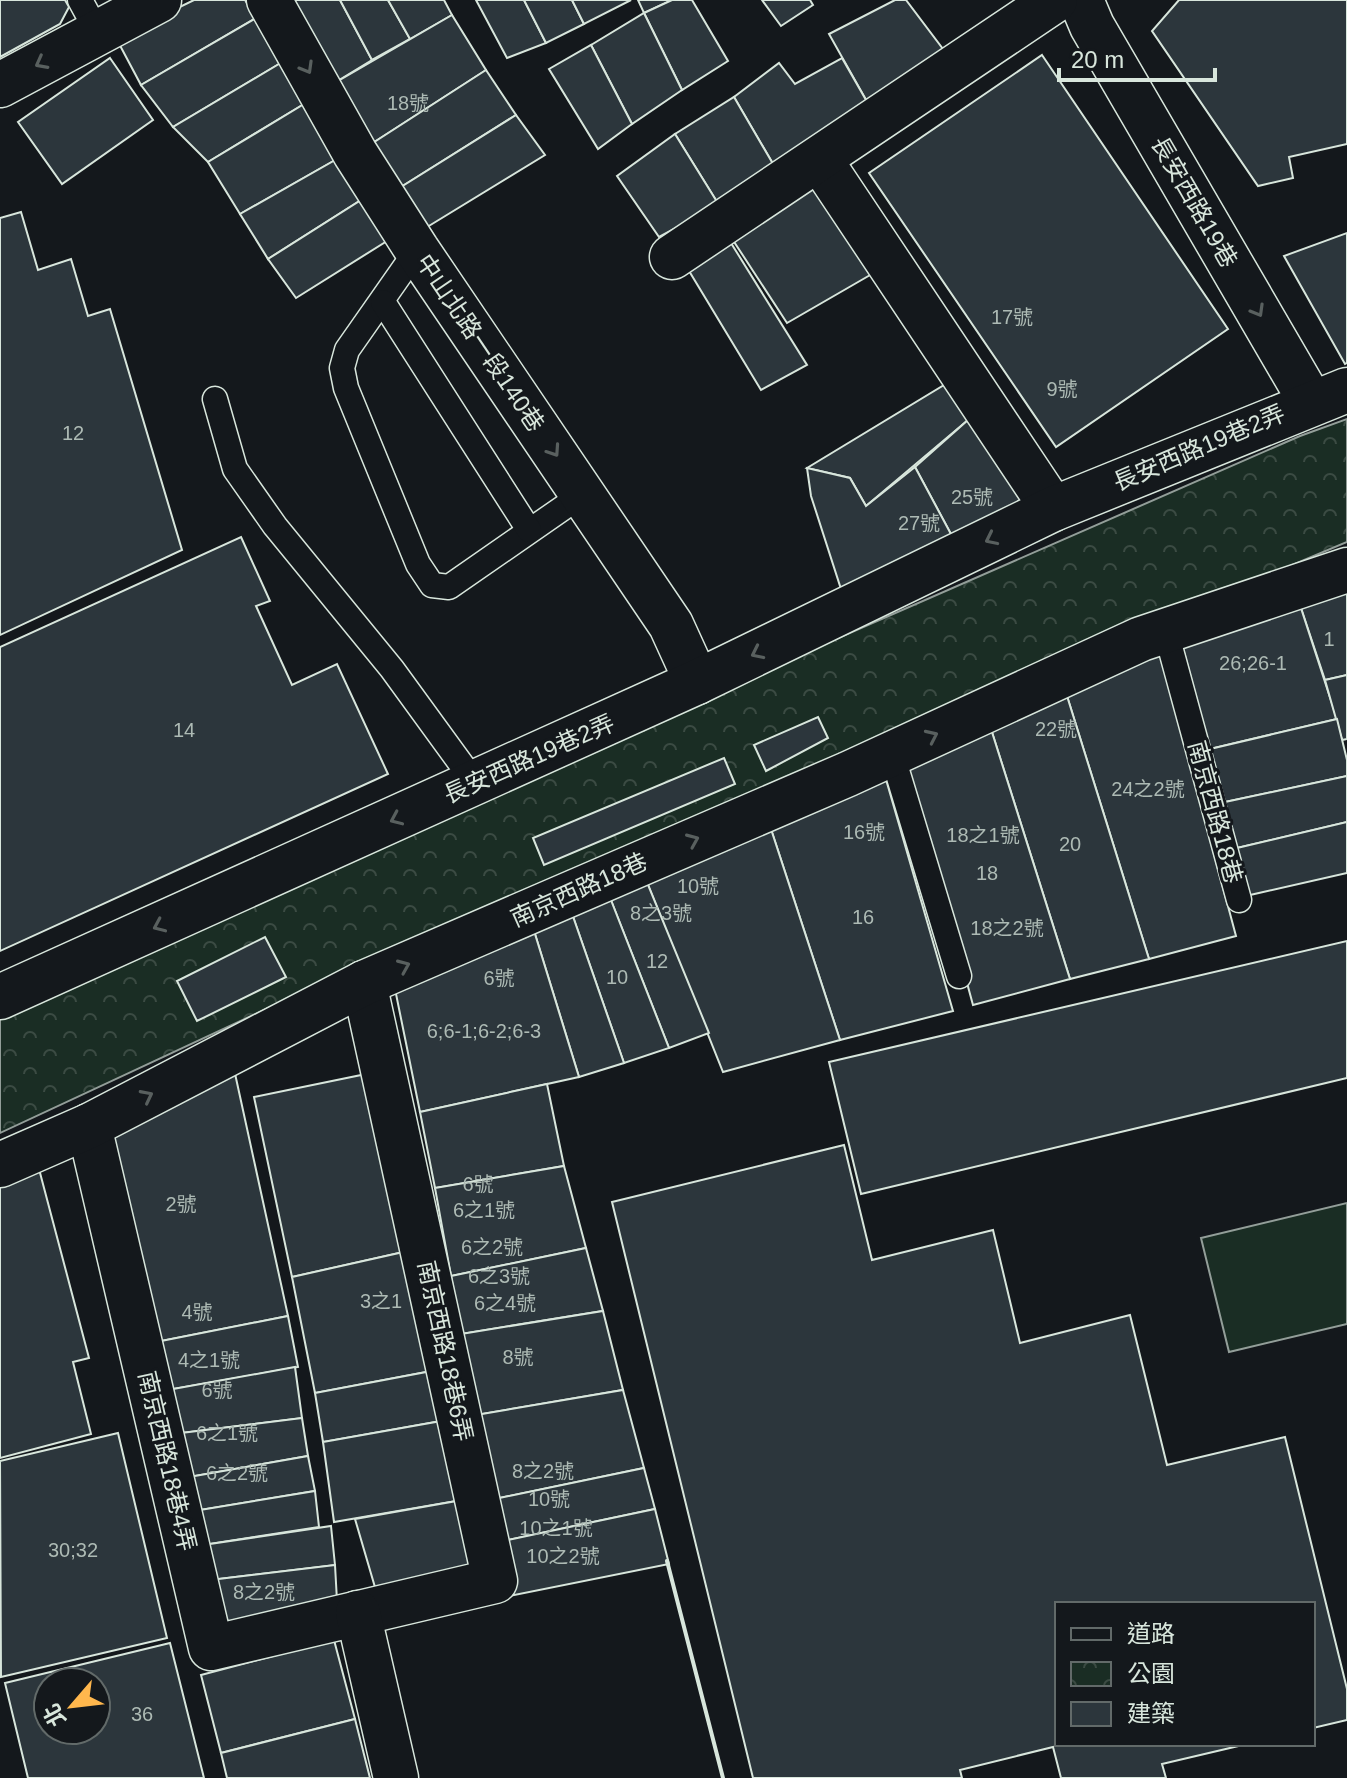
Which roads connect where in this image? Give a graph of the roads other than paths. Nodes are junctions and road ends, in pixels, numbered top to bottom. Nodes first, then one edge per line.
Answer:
1 (159, 0) edge
2 (269, 0) edge
3 (1055, 0) edge
4 (1081, 0) edge
5 (89, 17) edge
6 (0, 85) edge
7 (820, 160) junction
8 (417, 250) junction
9 (672, 257) dead end
10 (383, 302) junction
11 (1329, 396) edge
12 (215, 399) dead end
13 (583, 494) junction
14 (1053, 509) junction
15 (529, 530) junction
16 (1347, 570) edge
17 (1166, 632) junction
18 (697, 682) junction
19 (892, 754) junction
20 (475, 783) junction
21 (1239, 900) dead end
22 (959, 976) dead end
23 (364, 983) junction
24 (0, 997) edge
25 (89, 1126) junction
26 (0, 1165) edge
27 (358, 1613) junction
28 (396, 1778) edge

1 - 5 street
2 -> 8 street, 中山北路一段140巷
3 - 7 street
4 -> 11 street, 長安西路19巷
5 -> 6 street
7 - 9 street
7 - 14 street
8 - 10 lane
8 -> 13 street, 中山北路一段140巷
10 - 15 lane
10 - 15 lane
11 - 14 street, 長安西路19巷2弄
12 - 20 lane
13 - 15 lane
13 - 18 street, 中山北路一段140巷
14 -> 18 street, 長安西路19巷2弄
16 - 17 street, 南京西路18巷
19 -> 17 street, 南京西路18巷
17 - 21 lane, 南京西路18巷
18 - 20 street, 長安西路19巷2弄
19 - 22 lane
23 -> 19 street, 南京西路18巷
20 -> 24 street, 長安西路19巷2弄
25 -> 23 street, 南京西路18巷
23 - 27 street, 南京西路18巷6弄
25 - 26 street, 南京西路18巷
25 - 27 street, 南京西路18巷4弄
27 - 28 street

